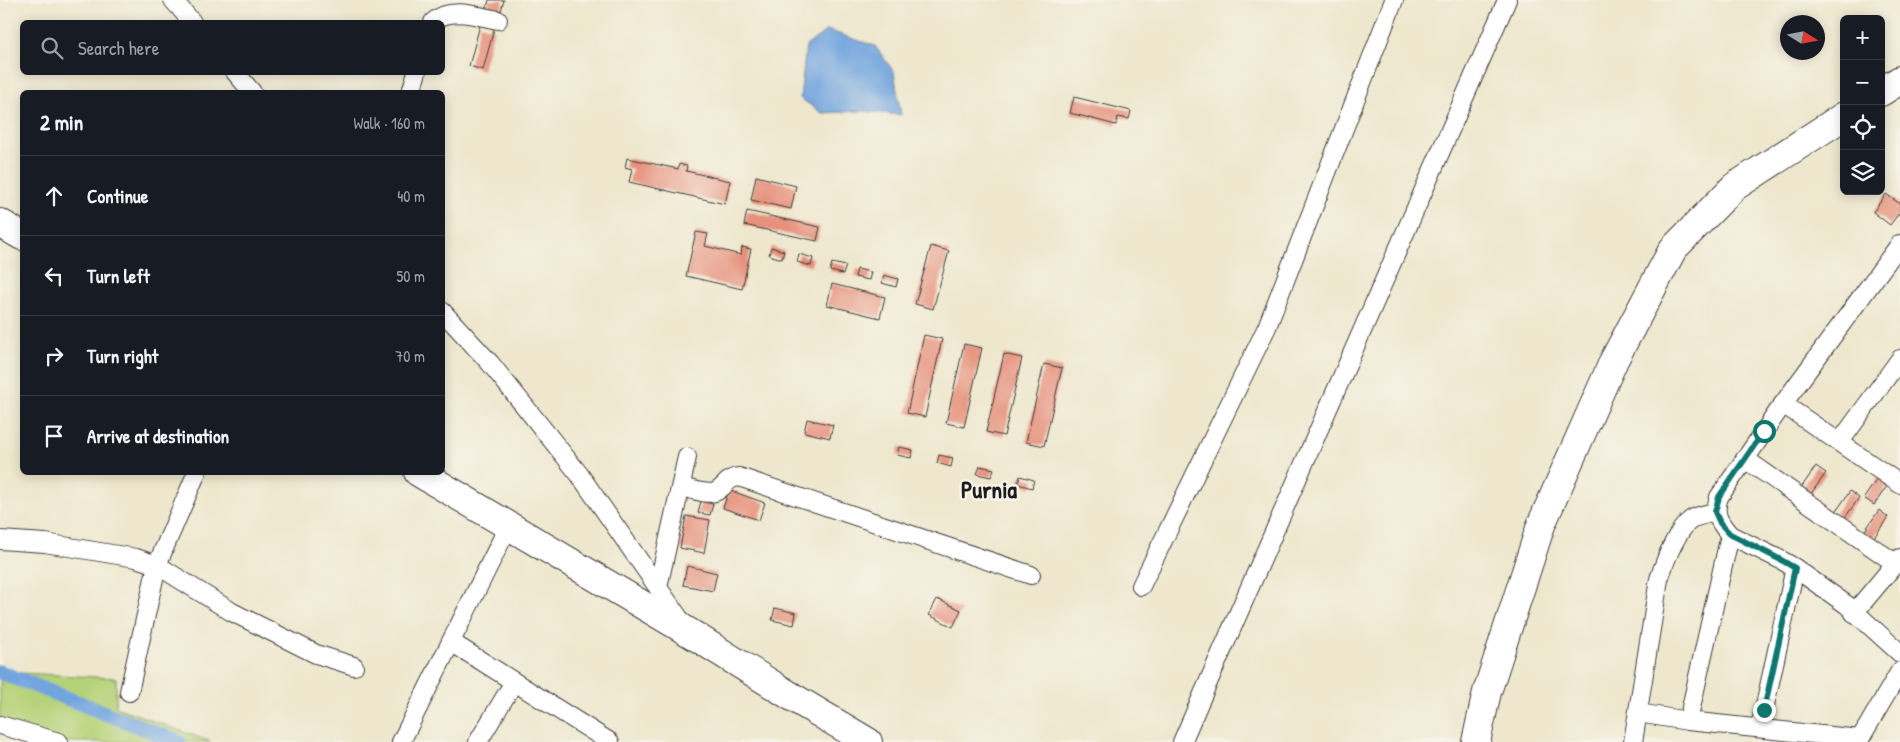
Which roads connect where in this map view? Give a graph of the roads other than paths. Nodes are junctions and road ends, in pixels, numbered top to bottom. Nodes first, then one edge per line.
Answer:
1 (173, 0) edge
2 (1394, 0) edge
3 (1507, 0) edge
4 (190, 20) edge
5 (435, 20) edge
6 (498, 20) dead end
7 (238, 75) edge
8 (416, 75) edge
9 (1900, 80) edge
10 (1885, 89) edge
11 (250, 90) edge
12 (412, 90) edge
13 (1840, 119) edge
14 (0, 223) edge
15 (20, 235) edge
16 (1900, 244) edge
17 (445, 314) edge
18 (1900, 359) edge
19 (1783, 404) junction
20 (1840, 442) junction
21 (687, 457) dead end
22 (1745, 459) junction
23 (196, 475) edge
24 (423, 475) edge
25 (1900, 484) edge
26 (681, 487) junction
27 (1715, 512) junction
28 (508, 527) junction
29 (1730, 534) junction
30 (0, 540) edge
31 (1898, 560) edge
32 (156, 565) junction
33 (1795, 568) junction
34 (1031, 575) dead end
35 (1141, 586) dead end
36 (658, 587) junction
37 (1854, 613) junction
38 (690, 634) junction
39 (451, 642) junction
40 (1900, 654) edge
41 (354, 666) dead end
42 (1900, 671) edge
43 (514, 682) junction
44 (129, 692) dead end
45 (1638, 714) junction
46 (1688, 721) junction
47 (0, 725) edge
48 (1760, 728) junction
49 (1859, 741) edge
50 (59, 742) edge
51 (401, 742) edge
52 (478, 742) edge
53 (610, 742) edge
54 (868, 742) edge
55 (1182, 742) edge
56 (1476, 742) edge
57 (1633, 742) edge

1 - 4 street
2 - 35 street
3 - 55 street
5 - 6 street
7 - 11 street
8 - 12 street
9 - 10 highway
13 - 56 highway
14 - 15 highway
16 - 19 street
17 - 36 street
18 - 20 street
19 - 20 street
19 - 22 street
20 - 25 street
21 - 26 street
22 - 27 street
22 - 31 street
23 - 32 street
24 - 28 highway
26 - 34 street
26 - 36 street
27 - 29 street
27 - 45 street
28 - 38 highway
28 - 39 street
29 - 33 street
29 - 46 street
30 - 32 street
31 - 37 street
32 - 41 street
32 - 44 street
33 - 37 street
33 - 48 street
36 - 38 street
37 - 40 street
38 - 54 highway
39 - 43 street
39 - 51 street
42 - 49 street
43 - 52 street
43 - 53 street
45 - 46 street
45 - 57 street
46 - 48 street
47 - 50 street
48 - 49 street

